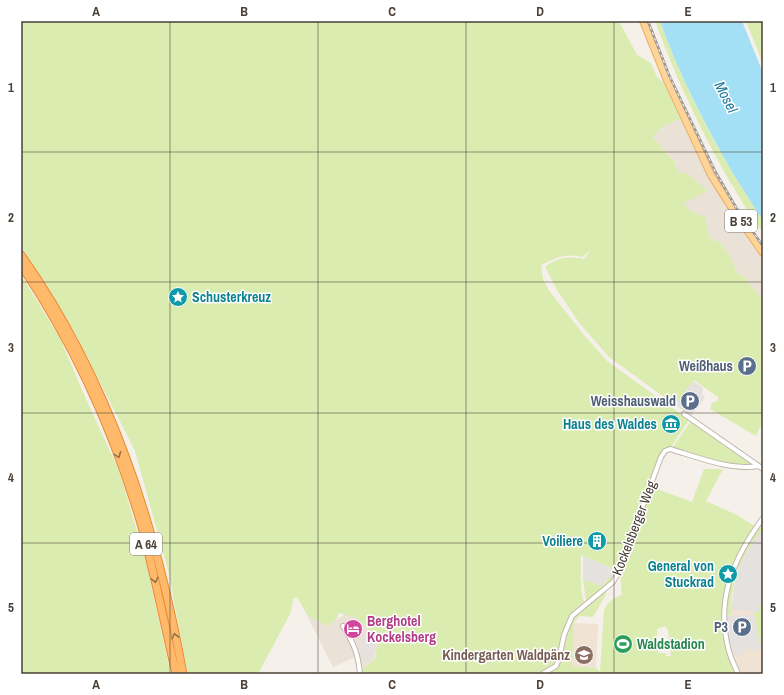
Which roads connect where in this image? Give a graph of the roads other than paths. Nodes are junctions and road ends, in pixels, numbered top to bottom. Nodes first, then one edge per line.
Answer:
1 (643, 21) edge
2 (763, 253) edge
3 (21, 255) edge
4 (21, 264) edge
5 (684, 414) dead end
6 (761, 468) edge
7 (763, 518) edge
8 (344, 626) dead end
9 (176, 674) edge
10 (183, 674) edge
11 (360, 674) edge
12 (542, 674) edge
13 (738, 674) edge

1 - 2 main road, B 53
10 -> 3 highway, A 64
4 -> 9 highway, A 64
5 - 6 street
6 - 12 street, Kockelsberger Weg
7 - 13 street
8 - 11 street

